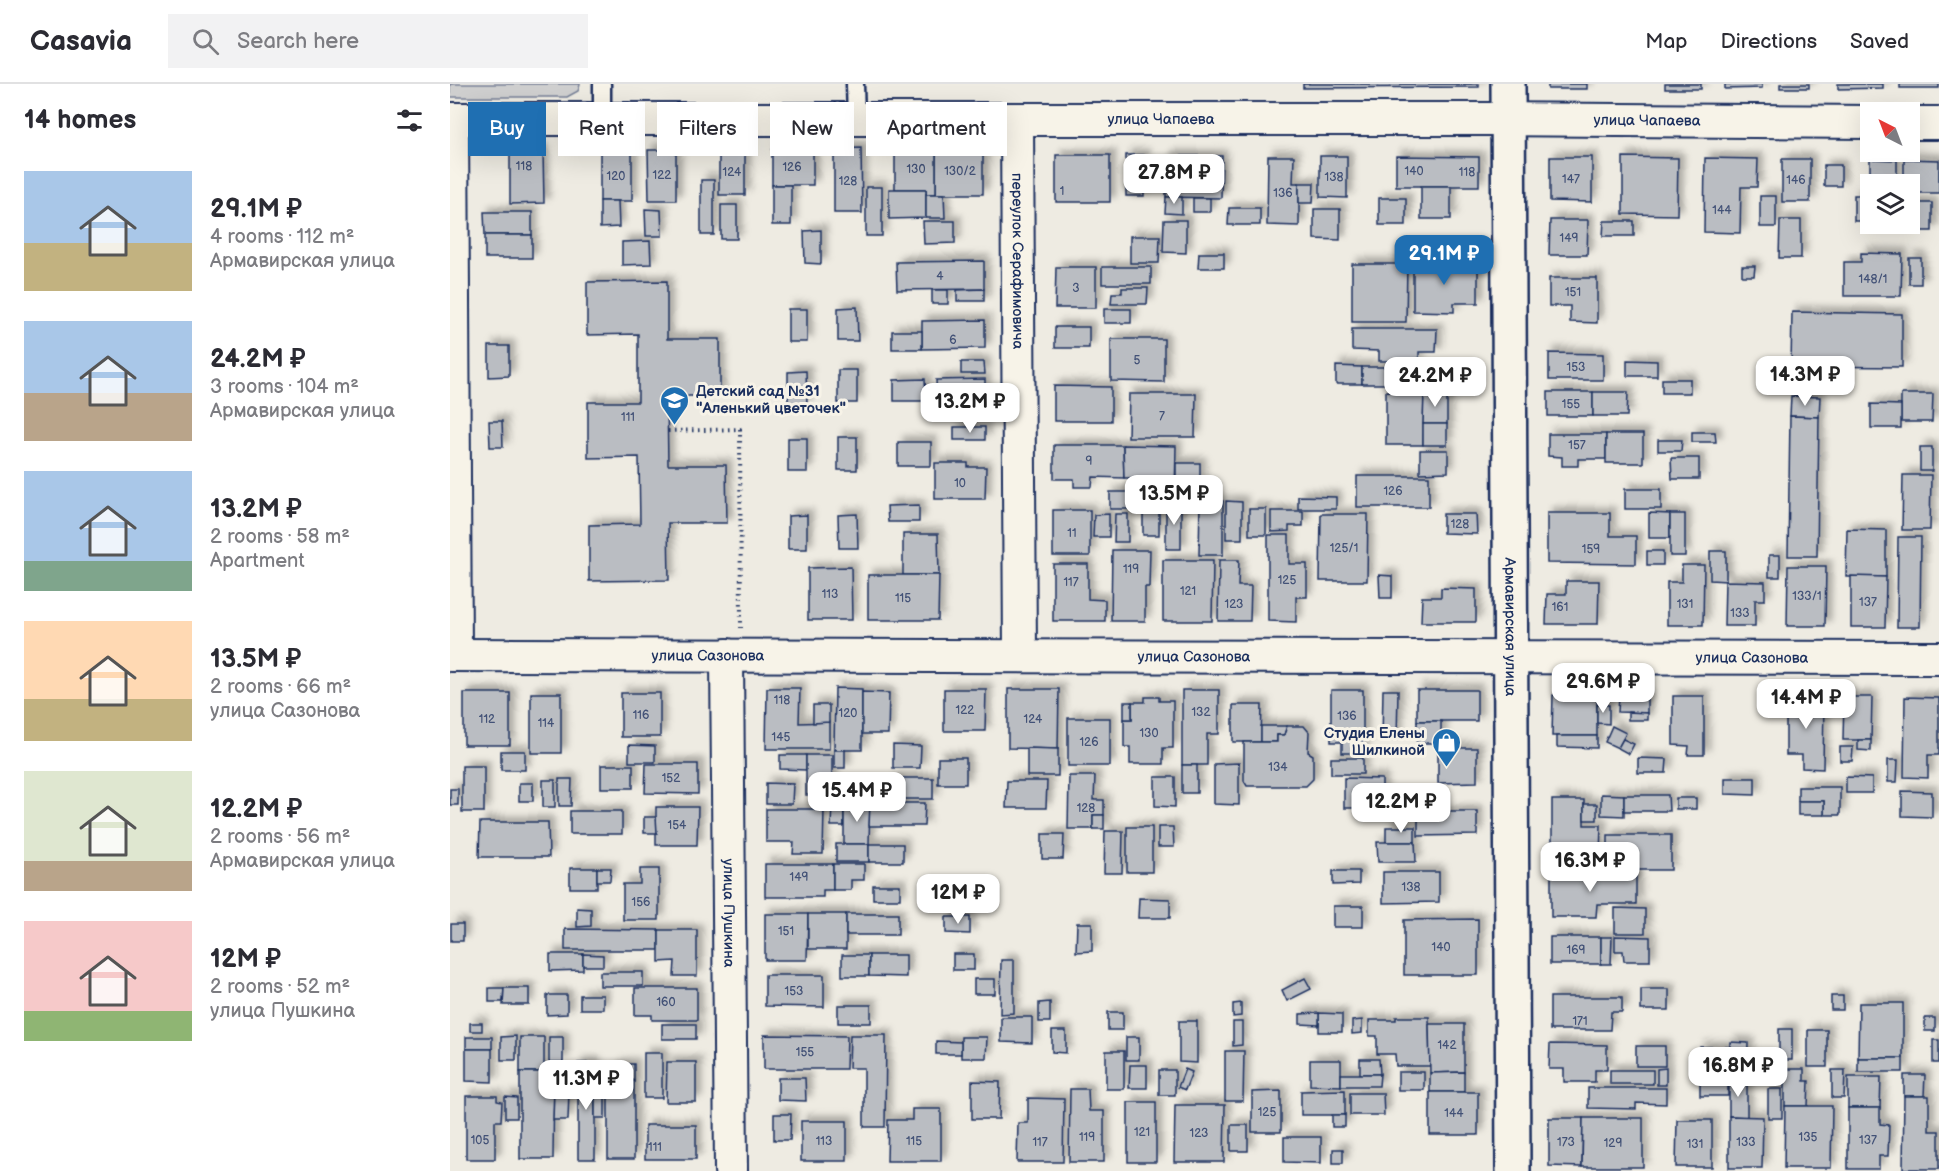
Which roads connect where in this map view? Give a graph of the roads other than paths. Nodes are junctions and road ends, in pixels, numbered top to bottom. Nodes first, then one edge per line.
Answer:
1 (602, 84) edge
2 (855, 84) edge
3 (1508, 84) edge
4 (602, 102) edge
5 (451, 119) edge
6 (558, 119) edge
7 (645, 119) edge
8 (856, 119) junction
9 (1017, 119) junction
10 (1508, 119) junction
11 (1860, 122) edge
12 (1920, 123) edge
13 (1939, 123) edge
14 (453, 655) edge
15 (734, 655) junction
16 (1020, 656) junction
17 (1510, 657) junction
18 (1939, 658) edge
19 (731, 1171) edge
20 (1513, 1171) edge

1 - 4 lane
2 - 8 lane
3 - 10 street, Армавирская улица
5 - 6 street, улица Чапаева
5 - 14 street
7 - 8 street, улица Чапаева
8 - 9 street, улица Чапаева
9 - 10 street, улица Чапаева
9 - 16 street, переулок Серафимовича
10 - 11 street, улица Чапаева
10 - 17 street, Армавирская улица
12 - 13 street
14 - 15 street, улица Сазонова
15 - 16 street, улица Сазонова
15 - 19 street, улица Пушкина
16 - 17 street, улица Сазонова
17 - 18 street, улица Сазонова
17 - 20 street, Армавирская улица

